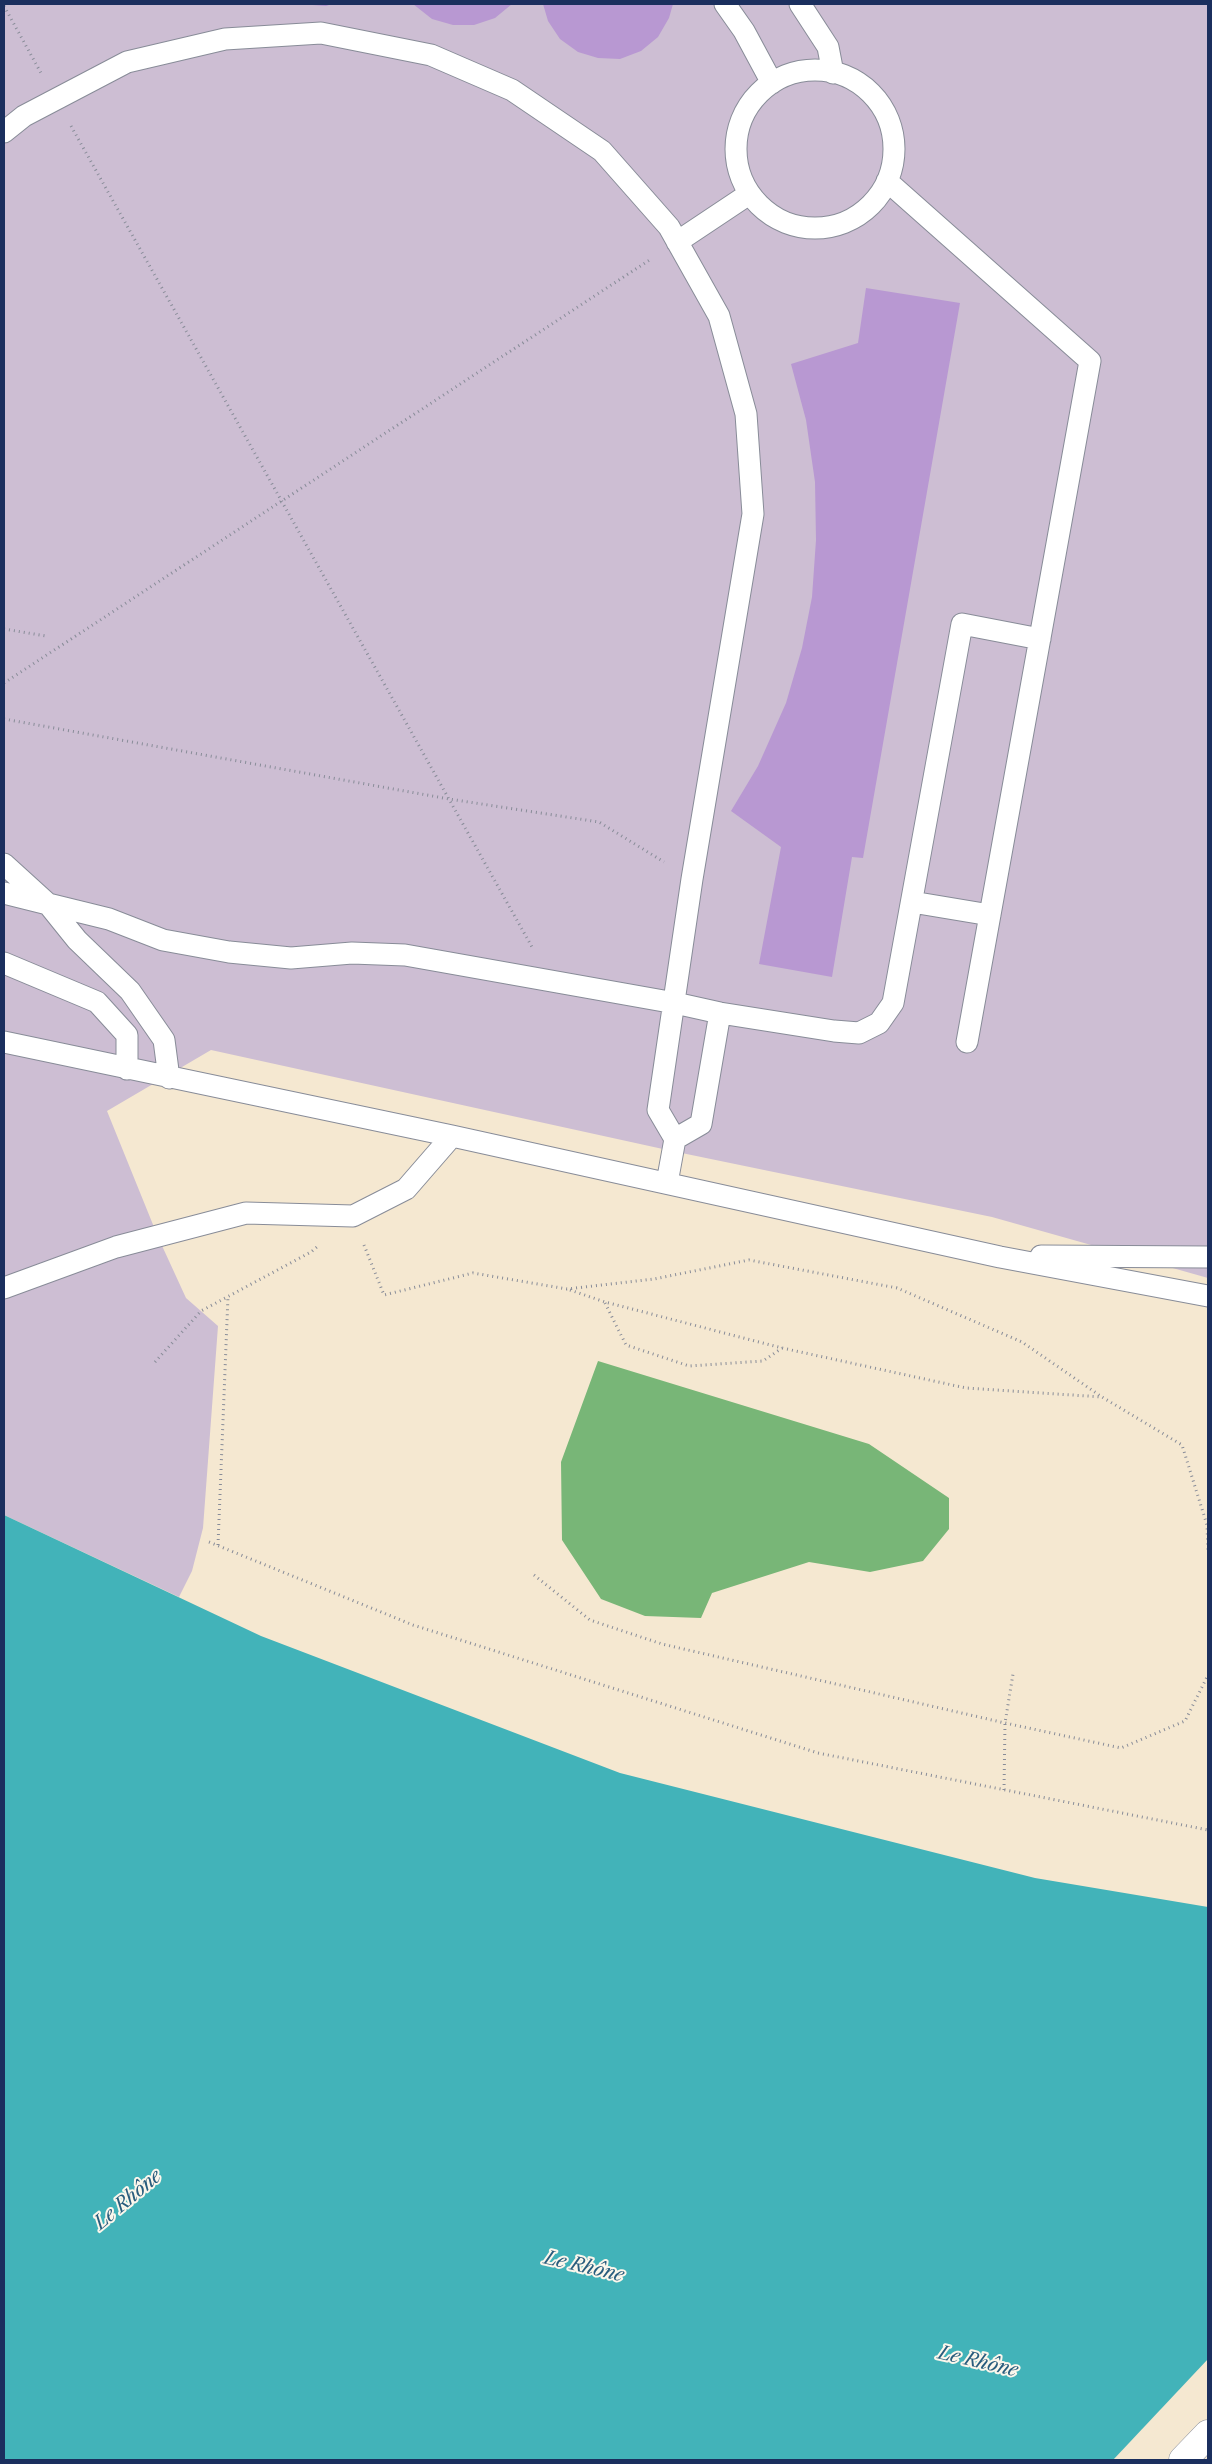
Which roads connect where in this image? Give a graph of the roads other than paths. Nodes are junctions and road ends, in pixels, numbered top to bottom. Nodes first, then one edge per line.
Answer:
1 (725, 4) edge
2 (800, 4) edge
3 (833, 73) junction
4 (772, 83) junction
5 (4, 132) edge
6 (887, 182) junction
7 (749, 194) junction
8 (677, 242) junction
9 (1040, 639) junction
10 (4, 864) edge
11 (4, 893) edge
12 (912, 902) junction
13 (48, 904) junction
14 (990, 915) junction
15 (4, 963) edge
16 (675, 1003) junction
17 (720, 1013) junction
18 (4, 1042) edge
19 (967, 1042) dead end
20 (127, 1070) junction
21 (169, 1078) junction
22 (452, 1136) junction
23 (674, 1139) junction
24 (667, 1183) junction
25 (1000, 1256) junction
26 (1208, 1257) edge
27 (4, 1288) edge
28 (1208, 1296) edge
29 (1208, 2434) edge
30 (1183, 2460) edge

1 - 4 lane
2 - 3 lane
3 - 4 lane
3 - 6 lane
4 - 7 lane
5 - 8 lane
6 - 7 lane
6 - 9 lane
7 - 8 lane
8 - 16 lane
9 - 12 lane
9 - 14 lane
10 - 13 lane
11 - 13 lane
12 - 14 lane
12 - 17 lane
13 - 16 lane
13 - 21 lane
14 - 19 lane
15 - 20 lane
16 - 17 lane
16 - 23 lane
17 - 23 lane
18 - 20 lane
20 - 21 lane
21 - 22 lane
22 - 24 lane
22 - 27 lane
23 - 24 lane
24 - 25 lane
25 - 26 lane
25 - 28 lane
29 - 30 highway

